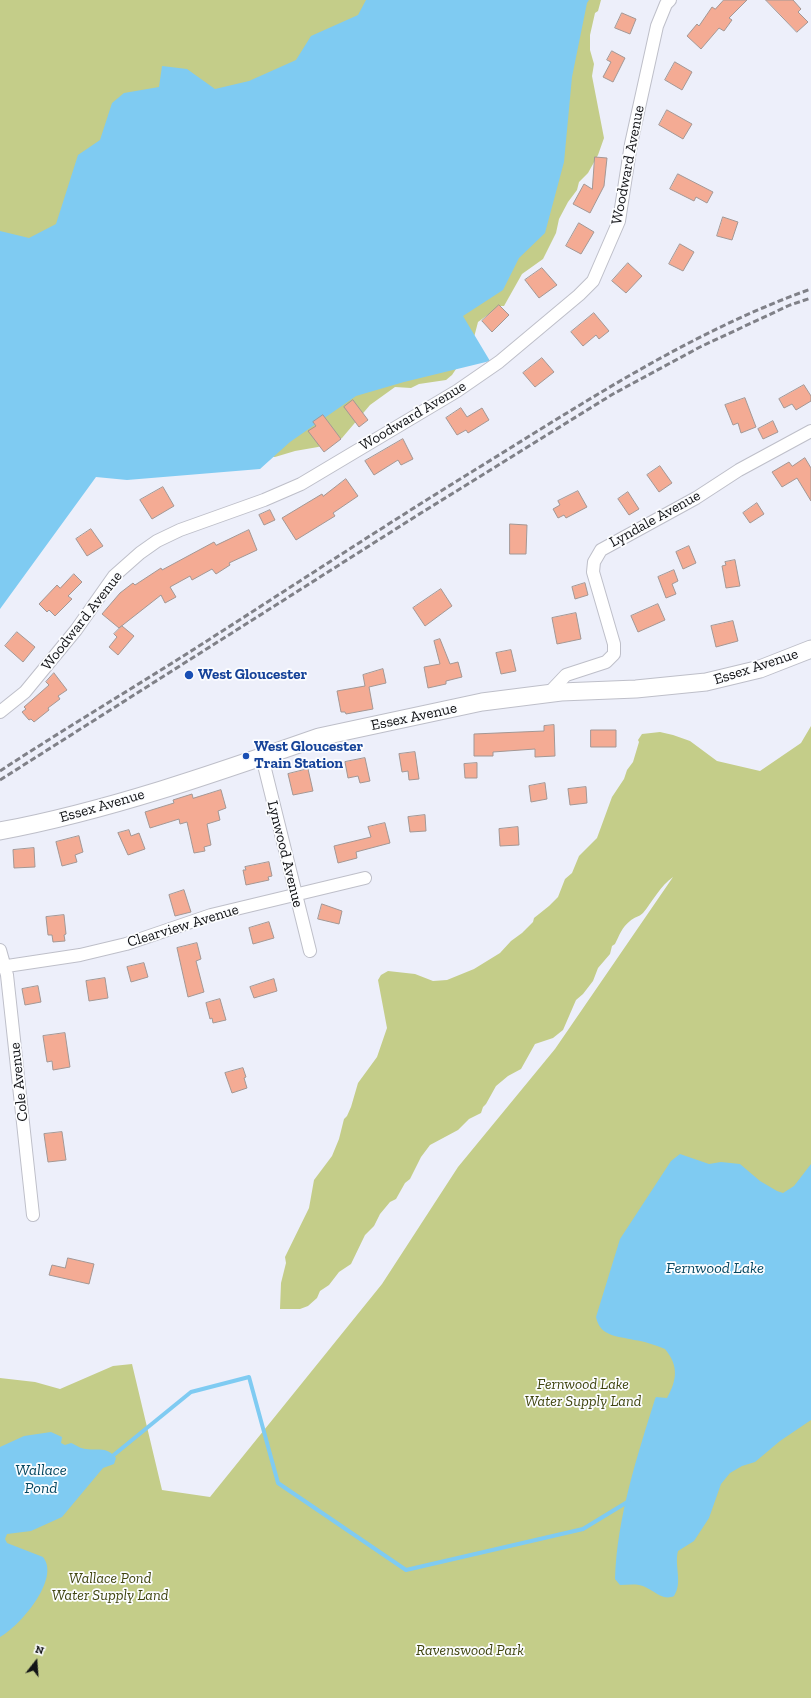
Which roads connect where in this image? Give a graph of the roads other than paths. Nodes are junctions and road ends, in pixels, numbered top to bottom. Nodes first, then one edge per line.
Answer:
1 (670, 0) edge
2 (811, 431) edge
3 (811, 649) edge
4 (548, 694) junction
5 (0, 712) edge
6 (262, 757) junction
7 (0, 831) edge
8 (366, 878) dead end
9 (295, 895) junction
10 (0, 950) edge
11 (310, 951) dead end
12 (2, 966) edge
13 (33, 1215) dead end

1 - 5 street, Woodward Avenue
2 - 4 street, Lyndale Avenue
3 - 4 street, Essex Avenue
4 - 6 street, Essex Avenue
6 - 7 street, Essex Avenue
6 - 9 street, Lynwood Avenue
8 - 9 street, Clearview Avenue
9 - 11 street, Lynwood Avenue
9 - 12 street, Clearview Avenue
10 - 12 street, Cole Avenue
12 - 13 street, Cole Avenue

